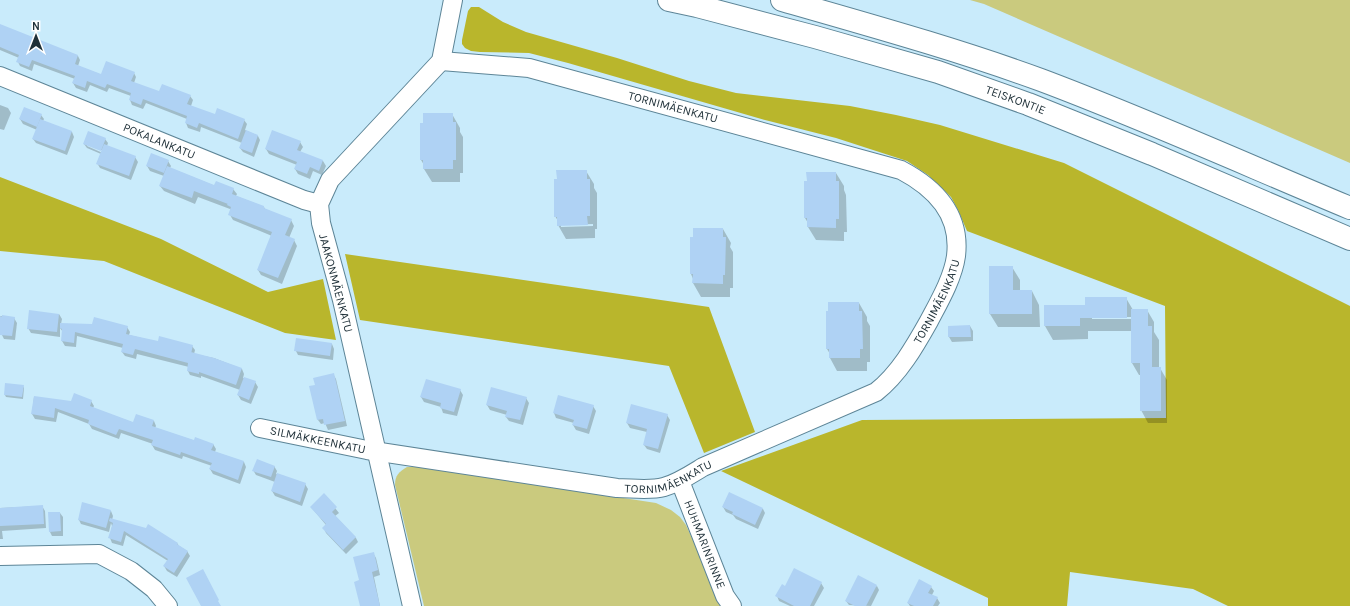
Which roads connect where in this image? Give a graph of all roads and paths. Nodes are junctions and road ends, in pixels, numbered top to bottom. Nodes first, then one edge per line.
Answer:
1 (452, 0) edge
2 (669, 0) edge
3 (782, 0) edge
4 (441, 61) junction
5 (0, 76) edge
6 (319, 204) junction
7 (1350, 208) edge
8 (1350, 239) edge
9 (260, 428) dead end
10 (376, 452) junction
11 (680, 481) junction
12 (0, 556) edge
13 (168, 606) edge
14 (412, 606) edge
15 (732, 606) edge

1 - 4 street
2 - 8 highway, TEISKONTIE
3 - 7 highway
4 - 6 street
4 - 11 street, TORNIMÄENKATU
5 - 6 street, POKALANKATU
6 - 10 street, JAAKONMÄENKATU
9 - 10 street, SILMÄKKEENKATU
10 - 11 street, TORNIMÄENKATU
10 - 14 street, JAAKONMÄENKATU
11 - 15 street, HUHMARINRINNE
12 - 13 street

